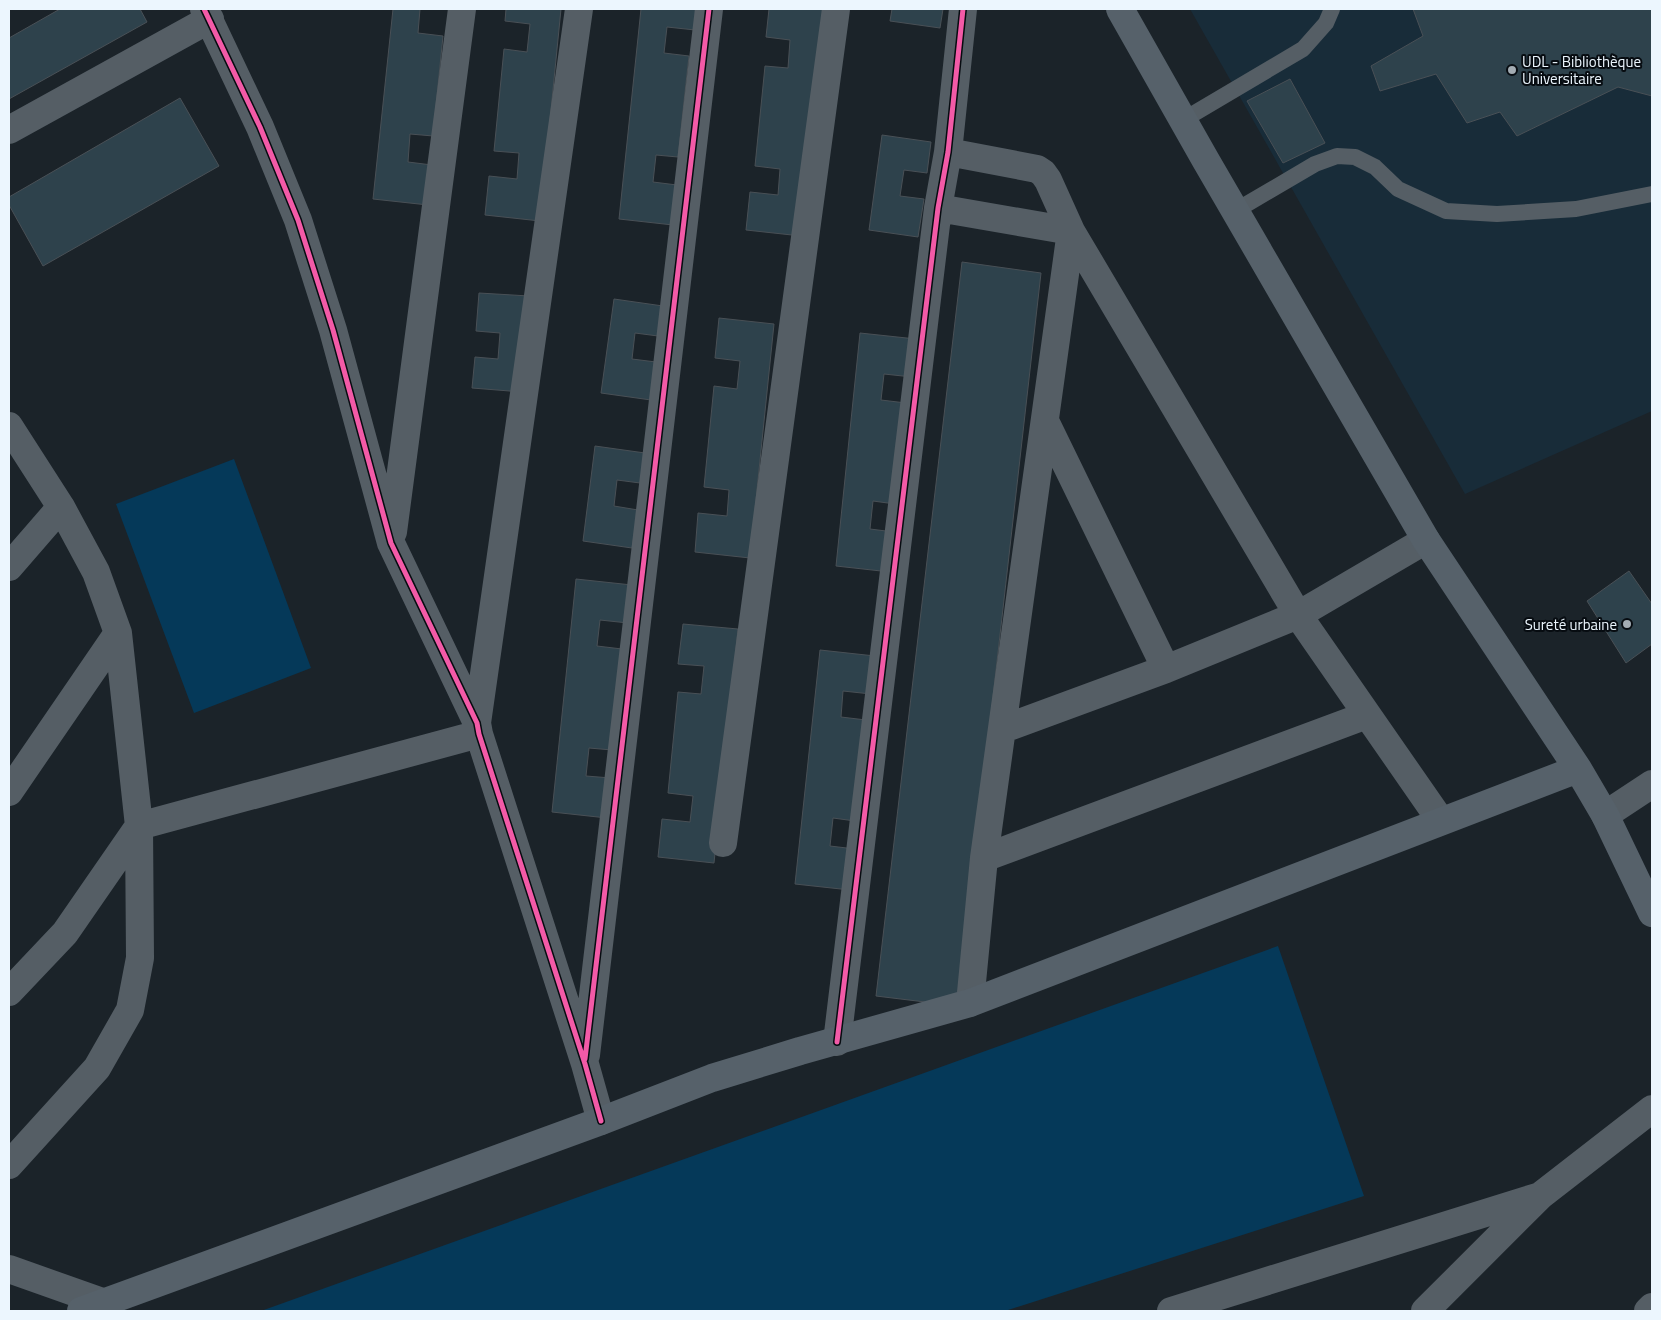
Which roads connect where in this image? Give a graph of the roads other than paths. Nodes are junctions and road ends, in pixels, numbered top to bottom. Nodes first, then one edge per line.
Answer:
1 (462, 9) edge
2 (579, 9) edge
3 (709, 9) edge
4 (836, 9) edge
5 (963, 9) edge
6 (1120, 9) edge
7 (1332, 9) edge
8 (207, 14) edge
9 (1183, 120) junction
10 (9, 130) edge
11 (948, 152) junction
12 (1652, 194) edge
13 (938, 208) junction
14 (1235, 211) junction
15 (1071, 231) junction
16 (1045, 421) junction
17 (9, 426) edge
18 (61, 507) junction
19 (1426, 540) junction
20 (391, 543) junction
21 (9, 567) edge
22 (1298, 615) junction
23 (118, 633) junction
24 (1166, 669) junction
25 (1367, 715) junction
26 (478, 728) junction
27 (1003, 729) junction
28 (1578, 768) junction
29 (1652, 784) edge
30 (9, 792) edge
31 (1605, 815) junction
32 (1441, 821) junction
33 (138, 826) junction
34 (723, 842) dead end
35 (984, 858) junction
36 (1652, 913) edge
37 (9, 992) edge
38 (970, 1003) junction
39 (837, 1042) junction
40 (585, 1064) junction
41 (1652, 1109) edge
42 (601, 1121) junction
43 (9, 1165) edge
44 (1540, 1196) junction
45 (9, 1269) edge
46 (1652, 1307) edge
47 (97, 1309) edge
48 (1171, 1311) edge
49 (1425, 1311) edge
50 (1648, 1311) edge

1 - 20 street
2 - 26 street
3 - 40 street
4 - 34 street
5 - 11 street
6 - 9 main road
7 - 9 lane
8 - 10 street
8 - 20 street
9 - 14 main road
11 - 13 street
11 - 15 street
12 - 14 lane
13 - 15 street
13 - 39 street
14 - 19 main road
15 - 16 street
15 - 22 street
16 - 24 street
16 - 27 street
17 - 18 street
18 - 21 street
18 - 23 street
19 - 22 street
19 - 28 main road
20 - 26 street
22 - 24 street
22 - 25 street
23 - 30 street
23 - 33 street
24 - 27 street
25 - 32 street
25 - 35 street
26 - 33 street
26 - 40 street
27 - 35 street
28 - 31 main road
28 - 32 main road
29 - 31 street
31 - 36 main road
32 - 38 main road
33 - 37 street
33 - 43 street
35 - 38 street
38 - 39 main road
39 - 42 main road
40 - 42 street
41 - 44 street
42 - 47 main road
44 - 48 street
44 - 49 street
45 - 47 street
46 - 50 street

